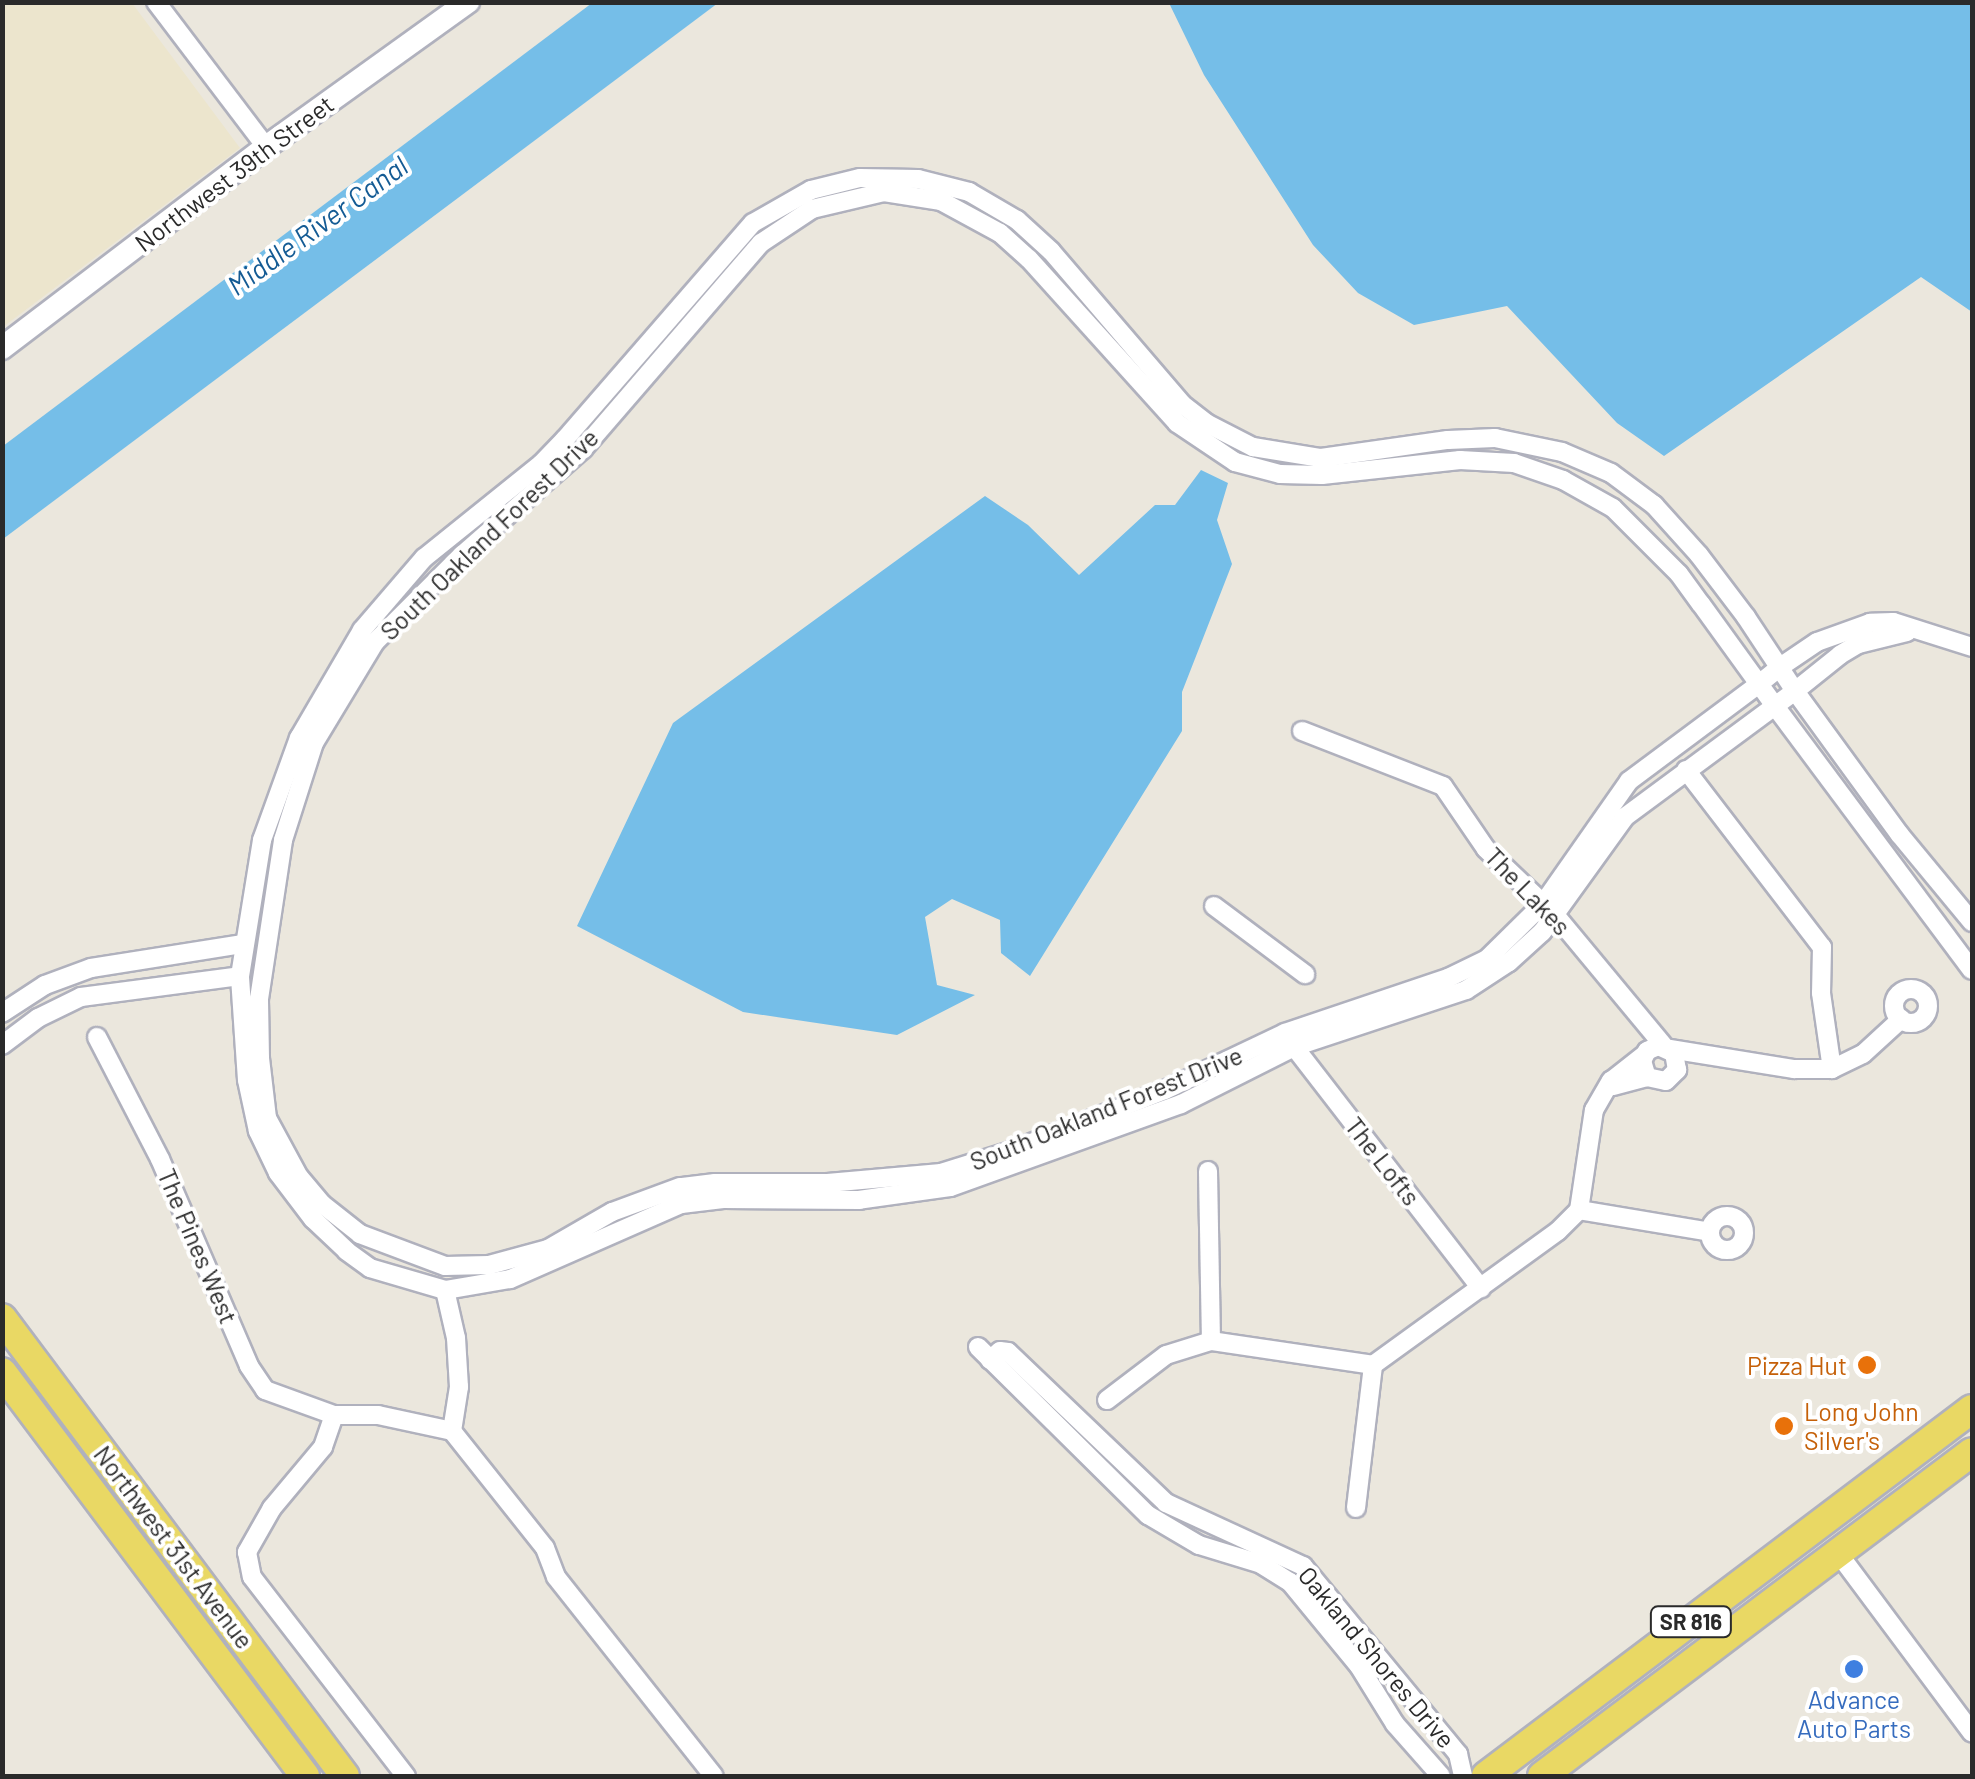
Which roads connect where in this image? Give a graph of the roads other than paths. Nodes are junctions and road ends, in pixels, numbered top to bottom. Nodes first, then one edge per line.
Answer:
1 (156, 2) edge
2 (468, 2) edge
3 (266, 147) junction
4 (2, 348) edge
5 (1919, 632) junction
6 (1972, 647) edge
7 (1780, 667) junction
8 (1759, 684) junction
9 (1795, 692) junction
10 (1774, 706) junction
11 (1302, 731) dead end
12 (1686, 770) junction
13 (1214, 906) dead end
14 (1550, 910) junction
15 (1972, 922) edge
16 (243, 944) junction
17 (1972, 970) edge
18 (1305, 974) dead end
19 (240, 976) junction
20 (2, 1014) edge
21 (1901, 1020) dead end
22 (97, 1037) dead end
23 (1289, 1040) junction
24 (2, 1045) edge
25 (1661, 1053) junction
26 (1832, 1069) junction
27 (1647, 1077) junction
28 (1604, 1092) junction
29 (1208, 1172) dead end
30 (928, 1182) junction
31 (1579, 1210) junction
32 (1710, 1232) dead end
33 (1481, 1288) junction
34 (445, 1290) junction
35 (2, 1318) edge
36 (1211, 1341) junction
37 (1373, 1366) junction
38 (2, 1372) edge
39 (1108, 1400) dead end
40 (1972, 1409) edge
41 (334, 1415) junction
42 (452, 1431) junction
43 (1972, 1452) edge
44 (1846, 1506) junction
45 (1356, 1508) dead end
46 (1812, 1532) junction
47 (1252, 1541) junction
48 (1838, 1553) junction
49 (1245, 1560) junction
50 (1298, 1562) junction
51 (1286, 1579) junction
52 (1790, 1589) junction
53 (1972, 1733) edge
54 (305, 1776) edge
55 (345, 1776) edge
56 (406, 1776) edge
57 (714, 1776) edge
58 (1441, 1776) edge
59 (1463, 1776) edge
60 (1486, 1776) edge
61 (1542, 1776) edge

1 - 3 street
2 - 3 street, Northwest 39th Street
3 - 4 street, Northwest 39th Street
5 - 6 street, South Oakland Forest Drive
5 - 7 street, South Oakland Forest Drive
5 - 9 street, South Oakland Forest Drive
7 - 8 street, South Oakland Forest Drive
7 - 9 street, South Oakland Forest Drive
7 - 16 street, South Oakland Forest Drive
8 - 10 street, South Oakland Forest Drive
8 - 14 street, South Oakland Forest Drive
8 - 30 street, South Oakland Forest Drive
9 - 10 street, South Oakland Forest Drive
9 - 15 street, South Oakland Forest Drive
10 - 12 street, South Oakland Forest Drive
10 - 17 street, South Oakland Forest Drive
11 - 14 street, The Lakes
12 - 14 street, South Oakland Forest Drive
12 - 26 street
13 - 18 street
14 - 23 street, South Oakland Forest Drive
14 - 25 street, The Lakes
16 - 19 street, South Oakland Forest Drive
16 - 20 street
19 - 24 street
19 - 34 street, South Oakland Forest Drive
21 - 26 street
22 - 41 street, The Pines West
23 - 30 street, South Oakland Forest Drive
23 - 33 street, The Lofts
25 - 26 street
25 - 27 street, The Lakes
25 - 27 street
25 - 28 street
27 - 28 street
28 - 31 street
29 - 36 street
30 - 34 street, South Oakland Forest Drive
31 - 32 street
31 - 33 street
33 - 37 street
34 - 42 street
35 - 55 main road, Northwest 31st Avenue
36 - 37 street
36 - 39 street
37 - 45 street
38 - 54 main road, Northwest 31st Avenue
40 - 44 main road, SR 816
41 - 42 street, The Pines West
41 - 56 street
42 - 57 street
43 - 48 main road, SR 816
44 - 46 main road, SR 816
44 - 48 main road
46 - 52 main road
46 - 60 main road, SR 816
47 - 49 street
47 - 49 street, Oakland Shores Drive
47 - 50 street, Oakland Shores Drive
48 - 52 main road, SR 816
48 - 53 street
49 - 51 street, Oakland Shores Drive
50 - 51 street
50 - 59 street, Oakland Shores Drive
51 - 58 street, Oakland Shores Drive
52 - 61 main road, SR 816

